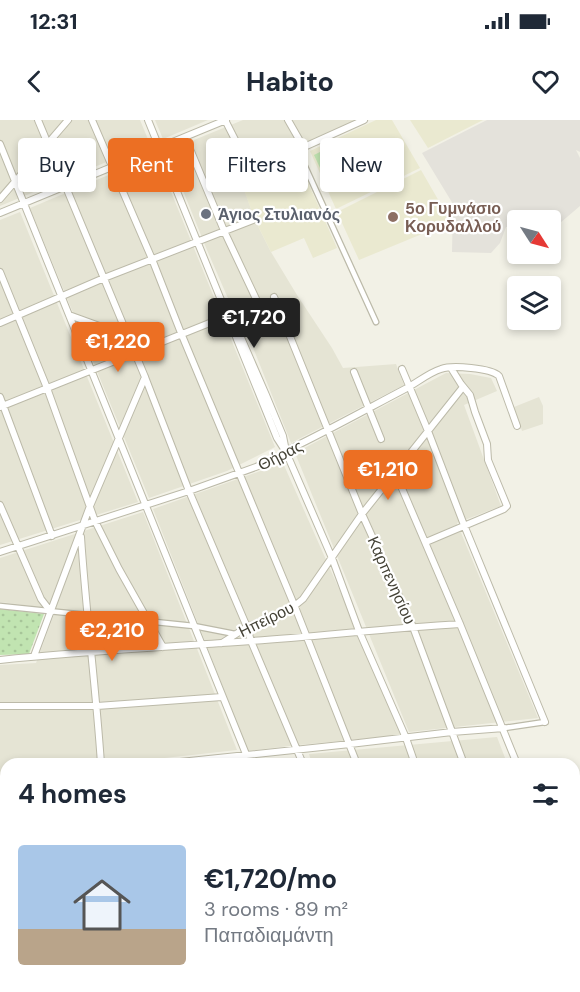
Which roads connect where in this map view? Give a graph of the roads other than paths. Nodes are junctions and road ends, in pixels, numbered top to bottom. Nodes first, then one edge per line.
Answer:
1 (38, 120) edge
2 (68, 120) edge
3 (92, 120) edge
4 (148, 120) edge
5 (225, 120) edge
6 (288, 120) edge
7 (344, 120) edge
8 (364, 120) edge
9 (348, 128) junction
10 (185, 137) joint
11 (46, 138) edge
12 (53, 138) edge
13 (156, 138) edge
14 (234, 138) edge
15 (296, 138) edge
16 (0, 144) edge
17 (308, 146) edge
18 (108, 158) edge
19 (308, 165) edge
20 (18, 179) edge
21 (15, 182) junction
22 (51, 192) edge
23 (68, 192) edge
24 (123, 192) edge
25 (178, 192) edge
26 (0, 200) edge
27 (24, 203) junction
28 (0, 213) edge
29 (253, 220) dead end
30 (224, 230) junction
31 (198, 241) junction
32 (204, 255) junction
33 (152, 259) junction
34 (0, 272) edge
35 (104, 278) junction
36 (61, 296) junction
37 (274, 297) dead end
38 (258, 303) dead end
39 (69, 315) junction
40 (17, 316) junction
41 (227, 316) junction
42 (376, 322) dead end
43 (0, 323) edge
44 (181, 333) junction
45 (127, 336) junction
46 (135, 354) junction
47 (451, 368) junction
48 (402, 369) dead end
49 (92, 371) junction
50 (354, 372) dead end
51 (145, 377) junction
52 (409, 387) junction
53 (463, 387) junction
54 (46, 388) junction
55 (0, 397) edge
56 (2, 406) edge
57 (369, 408) junction
58 (518, 426) dead end
59 (329, 430) junction
60 (428, 431) junction
61 (119, 439) junction
62 (381, 439) dead end
63 (286, 452) junction
64 (395, 472) junction
65 (240, 473) junction
66 (189, 491) junction
67 (0, 505) edge
68 (146, 505) junction
69 (90, 506) junction
70 (362, 514) junction
71 (95, 521) junction
72 (464, 525) junction
73 (82, 526) junction
74 (80, 534) junction
75 (51, 536) junction
76 (426, 542) junction
77 (18, 547) junction
78 (0, 552) edge
79 (332, 558) junction
80 (0, 606) edge
81 (295, 607) junction
82 (51, 612) junction
83 (86, 616) junction
84 (148, 622) junction
85 (460, 624) junction
86 (194, 626) junction
87 (247, 627) junction
88 (413, 627) junction
89 (359, 631) junction
90 (235, 634) junction
91 (306, 636) junction
92 (251, 641) junction
93 (222, 643) junction
94 (201, 644) junction
95 (163, 647) junction
96 (90, 652) junction
97 (33, 656) junction
98 (0, 660) edge
99 (222, 697) junction
100 (0, 706) edge
101 (97, 706) junction
102 (545, 722) joint
103 (504, 728) junction
104 (452, 732) junction
105 (406, 738) junction
106 (350, 744) junction
107 (297, 749) junction
108 (246, 755) junction
109 (101, 758) edge
110 (226, 758) edge
111 (247, 758) edge
112 (301, 758) edge
113 (355, 758) edge
114 (413, 758) edge
115 (462, 758) edge
116 (515, 758) edge

1 - 11 street
2 - 12 street
3 - 18 street
4 - 13 street
5 - 10 street
5 - 14 street
6 - 15 street
7 - 9 street
8 - 9 street
9 - 17 street
10 - 30 street
16 - 21 street
19 - 42 street
20 - 21 street
21 - 26 street
21 - 27 street
22 - 27 street
23 - 35 street
24 - 33 street
25 - 31 street
27 - 28 street
27 - 36 street
29 - 30 street
30 - 31 street
30 - 38 street
31 - 32 street
31 - 33 street
32 - 41 street
32 - 63 street
33 - 35 street
33 - 44 street
34 - 40 street
35 - 36 street
35 - 45 street
36 - 39 street
36 - 40 street
37 - 59 street, Καρπενησίου
39 - 45 street
39 - 49 street
40 - 43 street
40 - 54 street
41 - 44 street
41 - 63 street
44 - 46 street
44 - 65 street
45 - 46 street
46 - 49 street
46 - 51 street
47 - 52 street, Θήρας
47 - 53 street
47 - 58 street, Θήρας
48 - 52 street
49 - 54 street
49 - 61 street
50 - 57 street
51 - 61 street
51 - 66 street
52 - 57 street, Θήρας
52 - 60 street
53 - 60 street, Ηπείρου
53 - 72 street
54 - 56 street
54 - 69 street
55 - 56 street
56 - 75 street
57 - 59 street, Θήρας
57 - 62 street
59 - 63 street, Θήρας
59 - 70 street, Καρπενησίου
60 - 64 street, Ηπείρου
60 - 72 street
61 - 68 street
61 - 69 street
63 - 65 street, Θήρας
63 - 79 street
64 - 70 street, Ηπείρου
64 - 76 street
65 - 66 street, Θήρας
65 - 81 street
66 - 68 street, Θήρας
66 - 87 street
67 - 77 street
68 - 71 street, Θήρας
68 - 86 street
69 - 71 street
69 - 73 street
70 - 79 street, Ηπείρου
70 - 88 street, Καρπενησίου
71 - 73 street, Θήρας
71 - 84 street
72 - 76 street
72 - 102 street
73 - 74 street
73 - 75 street, Θήρας
74 - 82 street
74 - 83 street
75 - 77 street, Θήρας
76 - 85 street
77 - 78 street, Θήρας
77 - 82 street
79 - 81 street, Ηπείρου
79 - 89 street
80 - 82 street
81 - 87 street, Ηπείρου
81 - 91 street
82 - 83 street
82 - 97 street
83 - 84 street
83 - 96 street
84 - 86 street
84 - 95 street
85 - 88 street
85 - 103 street
86 - 90 street
86 - 94 street
87 - 90 street, Ηπείρου
87 - 92 street
88 - 89 street
88 - 104 street, Καρπενησίου
89 - 91 street
89 - 105 street
90 - 93 street, Ηπείρου
91 - 92 street
91 - 106 street
92 - 93 street
92 - 107 street
93 - 94 street, Ηπείρου
94 - 95 street, Ηπείρου
94 - 99 street
95 - 96 street, Ηπείρου
96 - 97 street, Ηπείρου
96 - 101 street
97 - 98 street, Ηπείρου
99 - 101 street
99 - 108 street
100 - 101 street
101 - 109 street
102 - 103 street
103 - 104 street
103 - 116 street
104 - 105 street
104 - 115 street, Καρπενησίου
105 - 106 street
105 - 114 street
106 - 107 street
106 - 113 street
107 - 108 street
107 - 112 street
108 - 110 street
108 - 111 street

